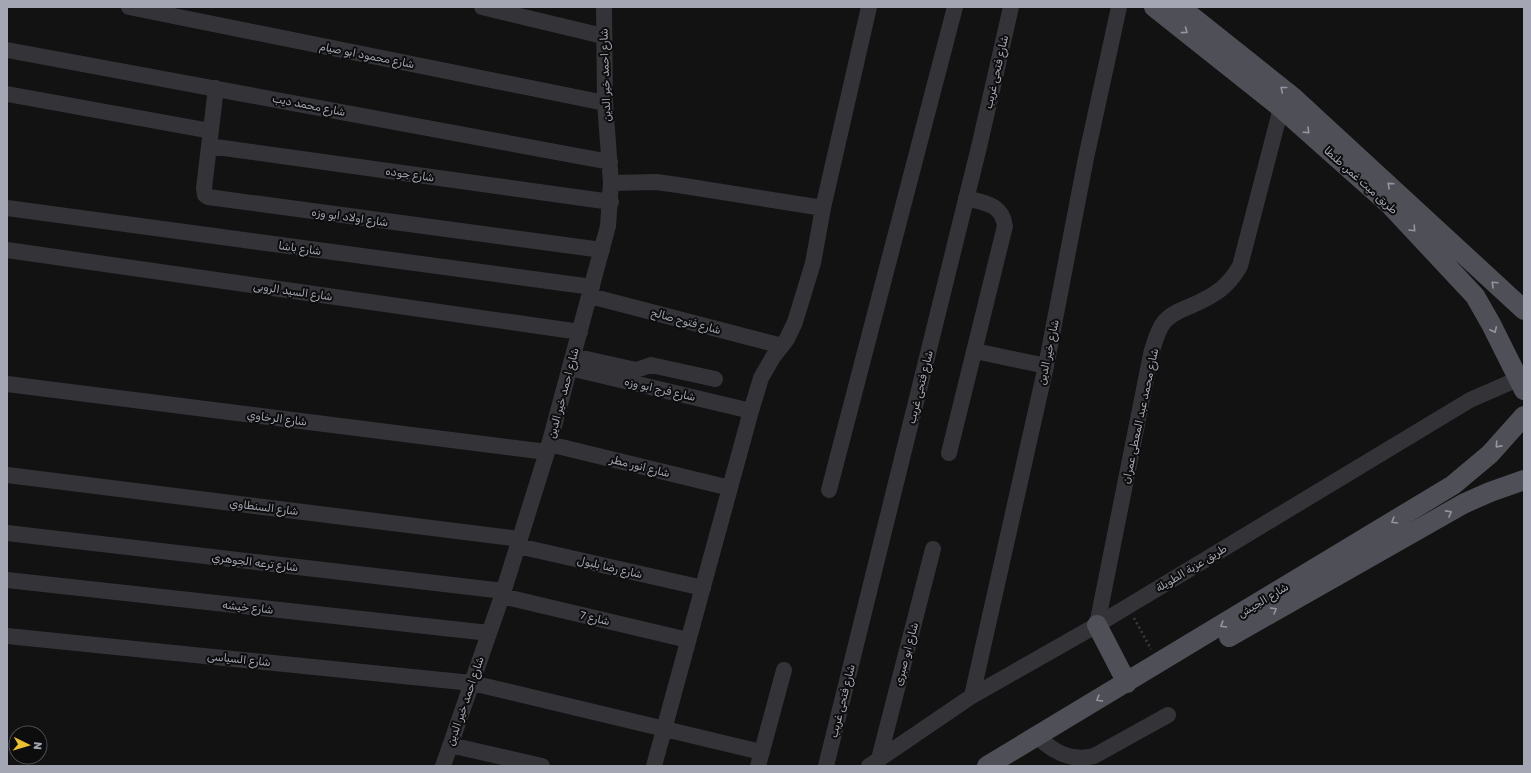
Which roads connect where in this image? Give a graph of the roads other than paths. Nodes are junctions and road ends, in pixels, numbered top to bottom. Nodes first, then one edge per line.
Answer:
1 (129, 7) edge
2 (482, 7) edge
3 (604, 7) edge
4 (870, 7) edge
5 (954, 7) edge
6 (1011, 7) edge
7 (1119, 7) edge
8 (1154, 7) edge
9 (1180, 7) edge
10 (603, 36) junction
11 (7, 50) edge
12 (216, 88) junction
13 (7, 94) edge
14 (605, 103) junction
15 (1281, 108) junction
16 (210, 139) junction
17 (610, 162) junction
18 (611, 182) junction
19 (966, 198) junction
20 (611, 202) junction
21 (7, 208) edge
22 (823, 208) junction
23 (7, 250) edge
24 (602, 250) junction
25 (591, 292) junction
26 (1524, 310) edge
27 (580, 332) junction
28 (782, 346) junction
29 (975, 351) junction
30 (572, 362) junction
31 (1046, 366) junction
32 (715, 379) dead end
33 (7, 384) edge
34 (1521, 384) edge
35 (751, 411) junction
36 (1524, 416) edge
37 (548, 448) junction
38 (949, 452) dead end
39 (7, 475) edge
40 (1524, 480) edge
41 (730, 488) junction
42 (829, 490) dead end
43 (7, 533) edge
44 (519, 542) junction
45 (933, 549) dead end
46 (7, 580) edge
47 (703, 588) junction
48 (503, 594) junction
49 (1098, 625) junction
50 (489, 633) junction
51 (7, 636) edge
52 (688, 640) junction
53 (784, 670) dead end
54 (472, 683) junction
55 (1127, 683) junction
56 (972, 696) junction
57 (1168, 715) dead end
58 (664, 729) junction
59 (1042, 741) junction
60 (450, 745) junction
61 (760, 759) edge
62 (874, 763) edge
63 (443, 766) edge
64 (542, 766) edge
65 (654, 766) edge
66 (826, 766) edge
67 (986, 766) edge
68 (1012, 766) edge

1 - 14 street, شارع محمود ابو صيام
2 - 10 street
3 - 10 street, شارع احمد خير الدين
4 - 22 street
5 - 42 street
6 - 19 street, شارع فتحى غريب
7 - 31 street, شارع خير الدين
8 -> 15 main road, طريق ميت غمر, طنطا
26 -> 9 main road, طريق ميت غمر, طنطا
10 - 14 street, شارع احمد خير الدين
11 - 12 street, شارع محمد ديب
12 - 16 street, شارع اولاد ابو وزه
12 - 17 street, شارع محمد ديب
13 - 16 street, شارع جوده
14 - 17 street, شارع احمد خير الدين
15 -> 34 main road, طريق ميت غمر, طنطا
15 - 49 street, شارع محمد عبد المعطى عمران
16 - 20 street, شارع جوده
16 - 24 street, شارع اولاد ابو وزه
17 - 18 street, شارع احمد خير الدين
18 - 20 street, شارع احمد خير الدين
18 - 22 street
19 - 29 street
19 - 66 street, شارع فتحى غريب
20 - 24 street, شارع احمد خير الدين
21 - 25 street, شارع باشا
22 - 28 street
23 - 27 street, شارع السيد الروبى
24 - 25 street, شارع احمد خير الدين
25 - 27 street, شارع احمد خير الدين
25 - 28 street, شارع فتوح صالح
27 - 30 street, شارع احمد خير الدين
28 - 35 street
29 - 31 street
29 - 38 street
30 - 32 street
30 - 35 street, شارع فرج ابو وزه
30 - 37 street, شارع احمد خير الدين
31 - 56 street, شارع خير الدين
33 - 37 street, شارع الرخاوي
34 - 49 street, طريق عزبة الطويلة
35 - 41 street
36 -> 55 main road, شارع الجيش
37 - 41 street, شارع انور مطر
37 - 44 street, شارع احمد خير الدين
39 - 44 street, شارع السنطاوي
59 -> 40 main road, شارع الجيش
41 - 47 street
43 - 48 street, شارع ترعه الجوهري
44 - 47 street, شارع رضا بلبول
44 - 48 street, شارع احمد خير الدين
45 - 62 street, شارع ابو صبرى
46 - 50 street, شارع خيشه
47 - 52 street
48 - 50 street, شارع احمد خير الدين
48 - 52 street, شارع 7
49 - 55 main road
49 - 56 street, طريق عزبة الطويلة
50 - 54 street, شارع احمد خير الدين
51 - 54 street, شارع السياسى
52 - 58 street
53 - 61 street
54 - 58 street, شارع السياسى
54 - 60 street, شارع احمد خير الدين
55 -> 59 main road, شارع الجيش
56 - 62 street, طريق عزبة الطويلة
57 - 59 street
58 - 61 street, شارع السياسى
58 - 65 street
59 - 67 main road, شارع الجيش
59 - 68 main road, شارع الجيش
60 - 63 street, شارع احمد خير الدين
60 - 64 street

